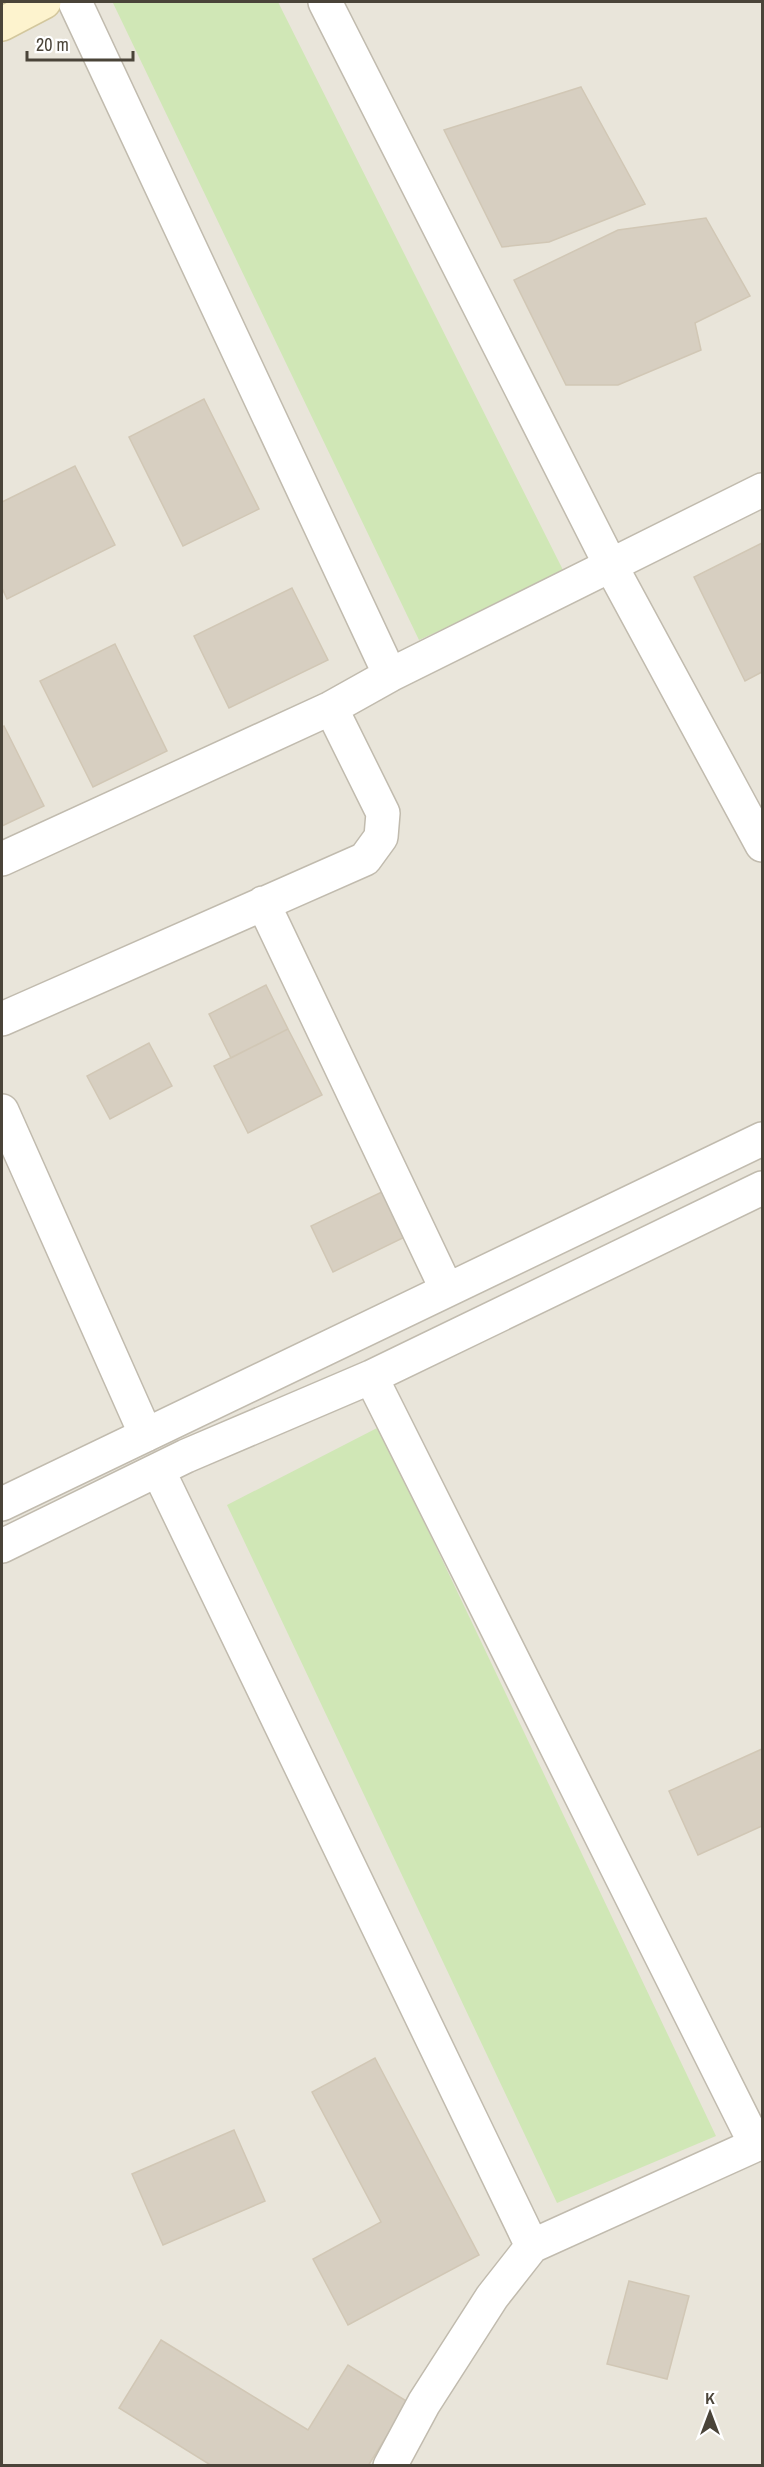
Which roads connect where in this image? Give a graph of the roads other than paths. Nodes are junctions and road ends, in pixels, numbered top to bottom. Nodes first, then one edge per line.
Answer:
1 (44, 2) edge
2 (75, 2) edge
3 (325, 2) edge
4 (2, 24) edge
5 (762, 490) edge
6 (611, 566) junction
7 (390, 675) junction
8 (331, 708) junction
9 (762, 845) edge
10 (2, 859) edge
11 (264, 903) junction
12 (2, 1019) edge
13 (2, 1111) edge
14 (762, 1139) edge
15 (762, 1188) edge
16 (447, 1290) junction
17 (371, 1377) junction
18 (146, 1435) junction
19 (158, 1470) junction
20 (2, 1503) edge
21 (2, 1546) edge
22 (759, 2144) edge
23 (532, 2246) junction
24 (390, 2466) edge

1 - 4 main road
2 - 7 street
3 - 6 street
5 - 6 street
6 - 7 street
6 - 9 street
7 - 8 street
8 - 10 street
8 - 11 street
11 - 12 street
11 - 16 street
13 - 18 street
14 - 16 street
15 - 17 street
16 - 18 street
17 - 19 street
17 - 22 street
18 - 20 street
19 - 21 street
19 - 23 street
22 - 23 street
23 - 24 street

